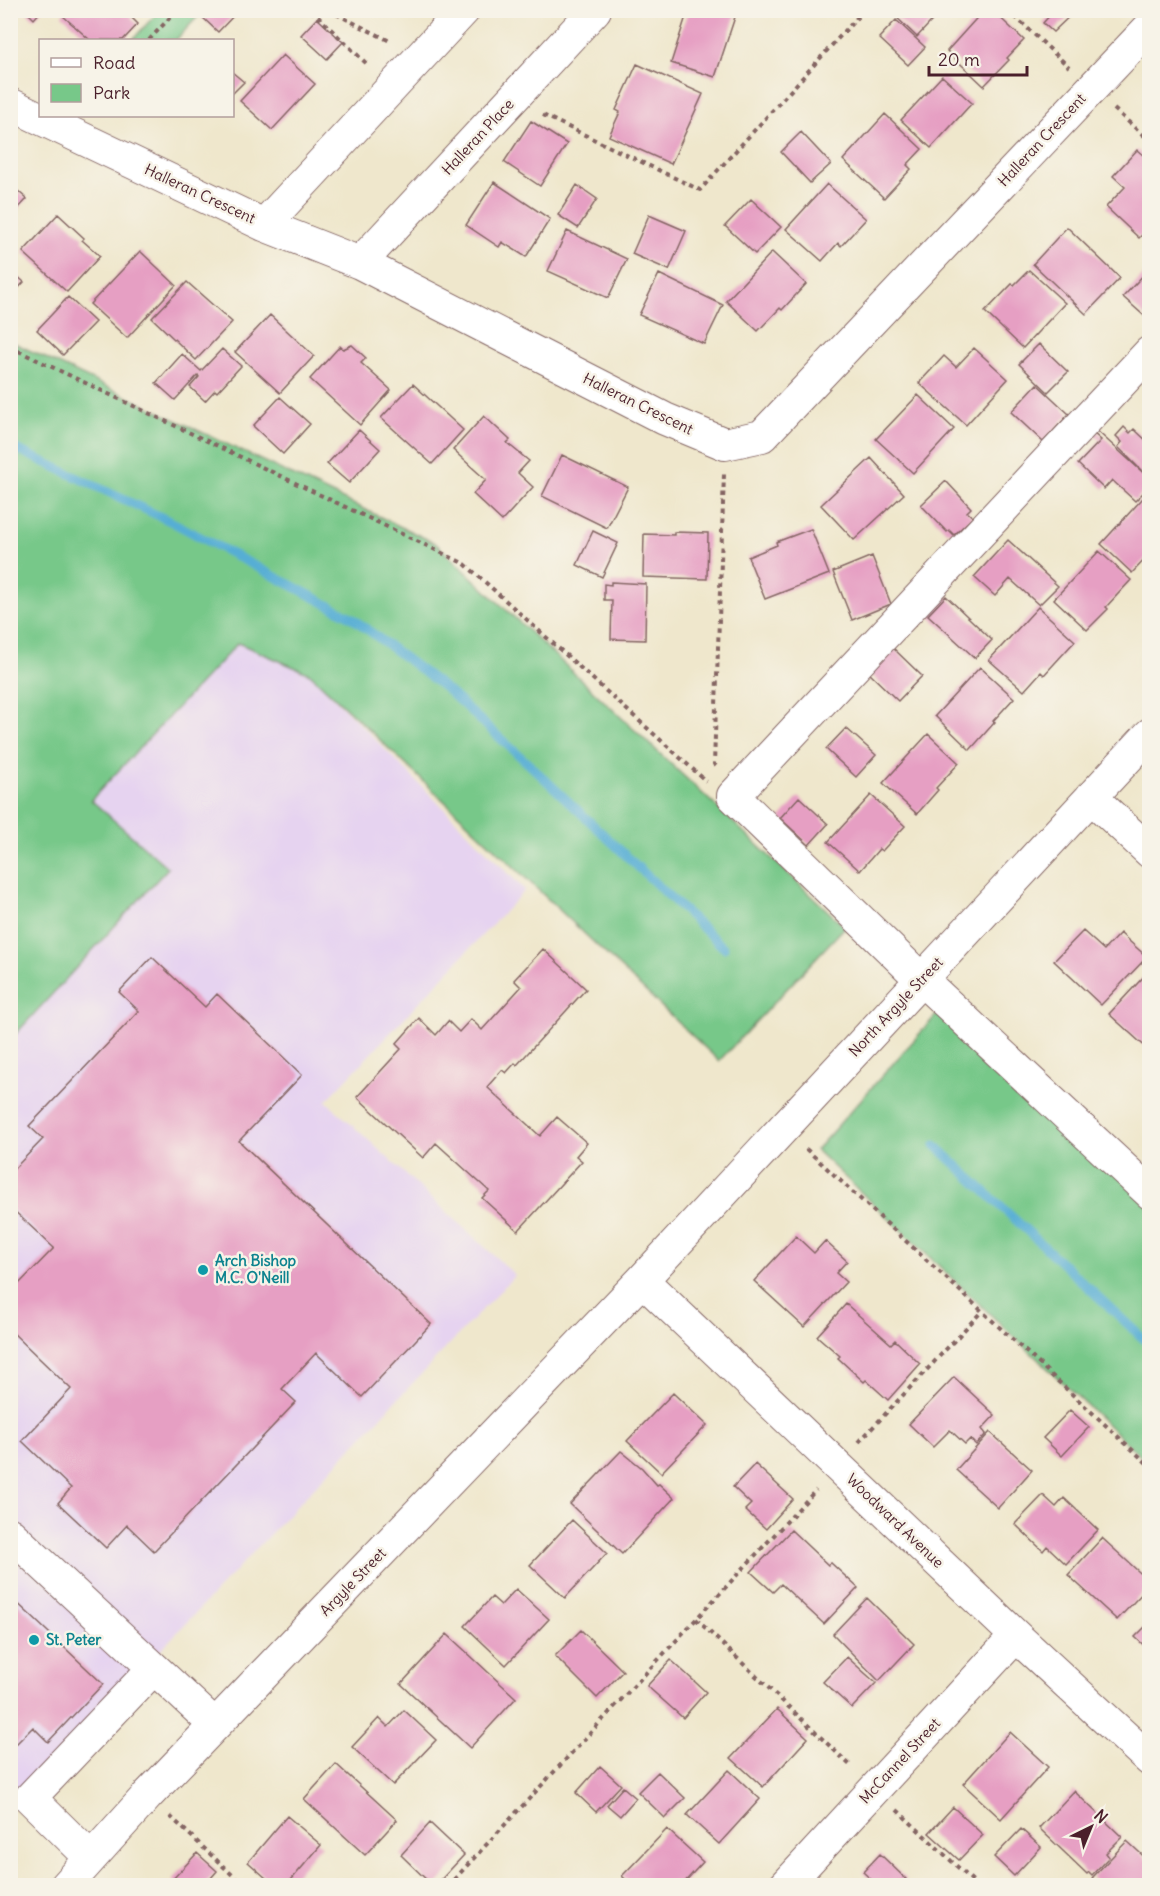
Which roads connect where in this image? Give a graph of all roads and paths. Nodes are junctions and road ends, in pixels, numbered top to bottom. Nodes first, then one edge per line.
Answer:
1 (177, 10) edge
2 (311, 10) edge
3 (328, 10) edge
4 (464, 10) edge
5 (595, 10) edge
6 (864, 10) edge
7 (1149, 27) edge
8 (150, 39) edge
9 (421, 56) junction
10 (391, 88) junction
11 (512, 100) junction
12 (10, 104) edge
13 (264, 225) junction
14 (360, 263) junction
15 (10, 347) edge
16 (1149, 352) edge
17 (725, 444) junction
18 (1149, 734) edge
19 (733, 796) junction
20 (1091, 797) junction
21 (1149, 852) edge
22 (922, 980) junction
23 (784, 1128) junction
24 (1149, 1193) edge
25 (642, 1280) junction
26 (982, 1311) junction
27 (837, 1466) junction
28 (1149, 1466) edge
29 (10, 1534) edge
30 (696, 1619) junction
31 (1016, 1636) junction
32 (154, 1668) junction
33 (215, 1725) junction
34 (1149, 1760) edge
35 (875, 1789) junction
36 (147, 1796) junction
37 (91, 1858) junction
38 (66, 1886) edge
39 (244, 1886) edge
40 (448, 1886) edge
41 (785, 1886) edge
42 (978, 1886) edge

1 - 8 path
2 - 10 path
3 - 9 path
4 - 9 street
5 - 11 street, Halleran Place
6 - 11 path
7 - 17 street, Halleran Crescent
9 - 10 street
10 - 13 street
11 - 14 street, Halleran Place
12 - 13 street, Halleran Crescent
13 - 14 street, Halleran Crescent
14 - 17 street, Halleran Crescent
15 - 19 path
16 - 19 street
17 - 19 path
18 - 20 street, North Argyle Street
19 - 22 street
20 - 21 street
20 - 22 street, North Argyle Street
22 - 23 street, North Argyle Street
22 - 24 street
23 - 25 street, North Argyle Street
23 - 26 path
25 - 27 street, Woodward Avenue
25 - 33 street, Argyle Street
26 - 27 path
26 - 28 path
27 - 30 path
27 - 31 street, Woodward Avenue
29 - 32 street
30 - 35 path
30 - 40 path
31 - 34 street, Woodward Avenue
31 - 35 street, McCannel Street
32 - 33 street
32 - 37 street
33 - 36 street, Argyle Street
35 - 41 street, McCannel Street
35 - 42 path
36 - 37 street, Argyle Street
36 - 39 path
37 - 38 street, Argyle Street

